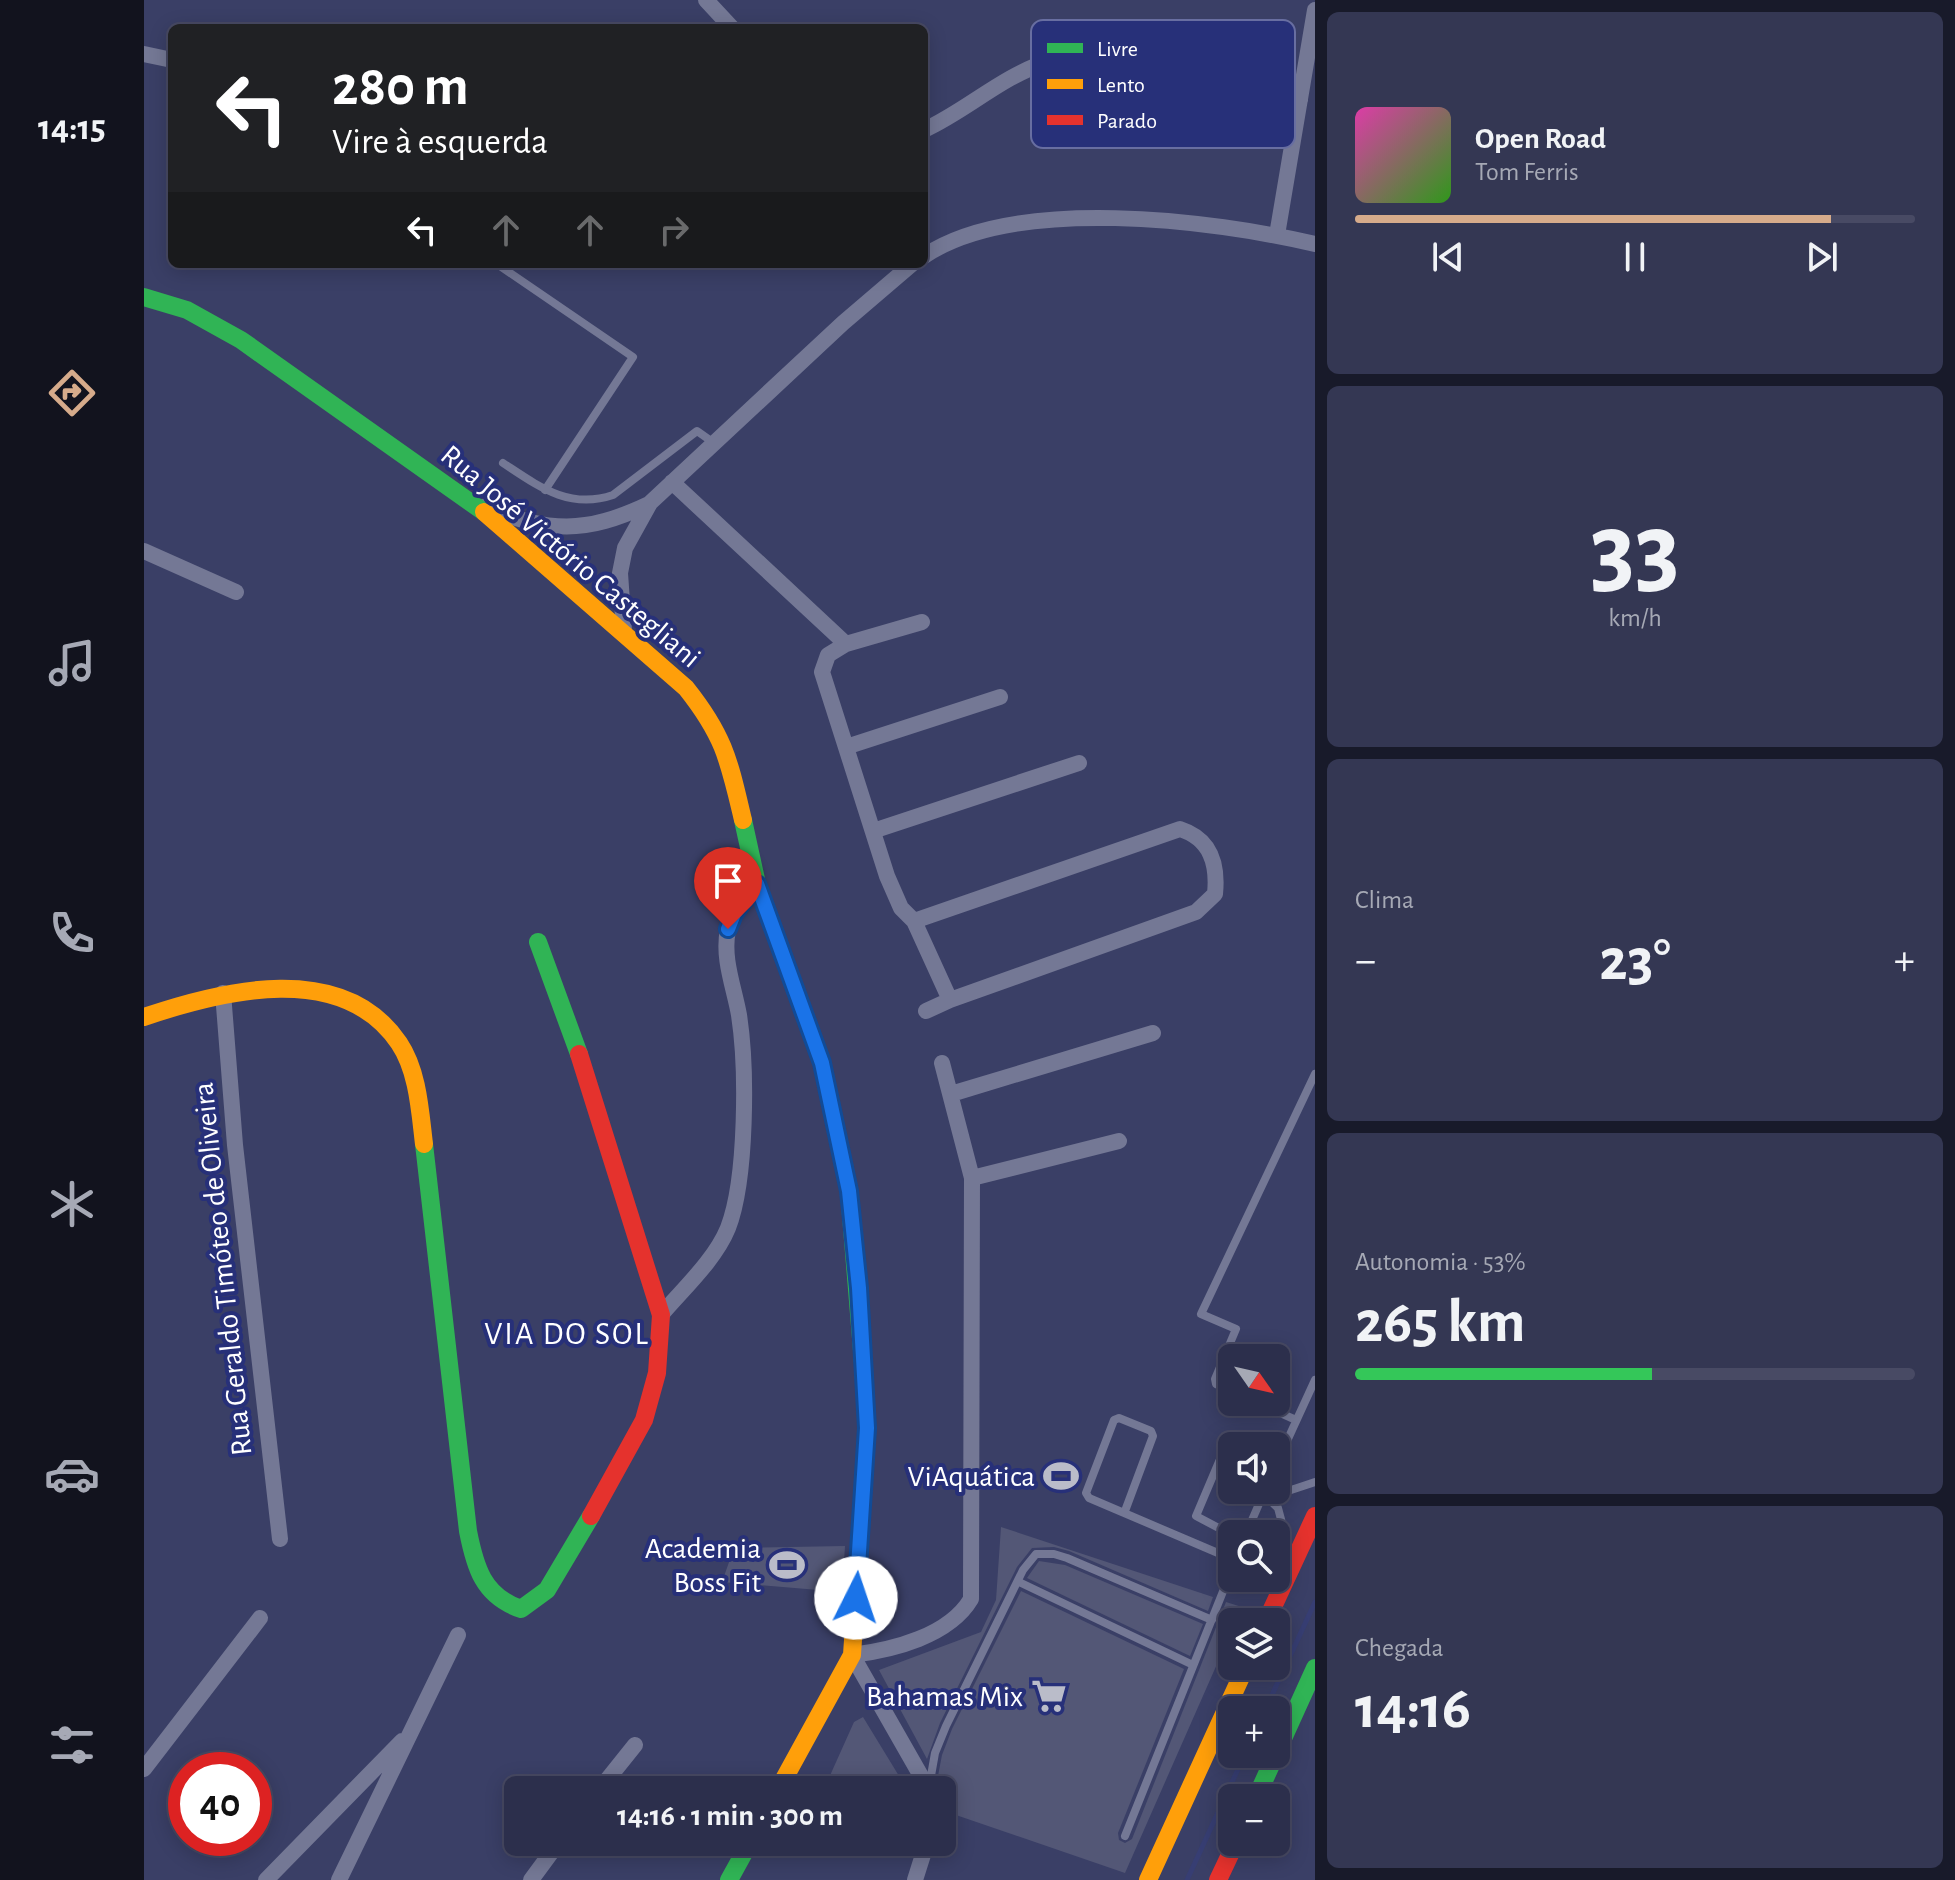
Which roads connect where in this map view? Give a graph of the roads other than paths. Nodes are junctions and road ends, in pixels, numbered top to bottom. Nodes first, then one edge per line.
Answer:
1 (706, 0) edge
2 (1315, 10) edge
3 (728, 24) edge
4 (144, 54) edge
5 (168, 59) edge
6 (1031, 68) edge
7 (1295, 99) edge
8 (1300, 100) junction
9 (928, 128) edge
10 (1295, 129) edge
11 (1292, 148) edge
12 (1277, 235) junction
13 (1315, 244) edge
14 (928, 254) edge
15 (503, 268) edge
16 (908, 268) edge
17 (144, 297) edge
18 (714, 443) junction
19 (503, 463) dead end
20 (672, 482) junction
21 (545, 490) junction
22 (650, 503) junction
23 (475, 504) junction
24 (144, 551) edge
25 (236, 592) dead end
26 (922, 622) dead end
27 (624, 631) junction
28 (846, 644) junction
29 (1000, 697) dead end
30 (846, 747) junction
31 (1079, 763) dead end
32 (873, 831) junction
33 (757, 884) junction
34 (914, 921) junction
35 (538, 942) dead end
36 (223, 993) junction
37 (950, 1000) junction
38 (926, 1011) dead end
39 (144, 1017) edge
40 (1153, 1033) dead end
41 (942, 1063) dead end
42 (1315, 1074) edge
43 (951, 1094) junction
44 (1119, 1141) dead end
45 (972, 1178) junction
46 (661, 1315) junction
47 (1230, 1344) edge
48 (1315, 1380) edge
49 (1287, 1416) edge
50 (1296, 1420) junction
51 (1290, 1433) edge
52 (1218, 1464) edge
53 (1315, 1482) edge
54 (1290, 1490) edge
55 (1125, 1511) junction
56 (1315, 1516) edge
57 (1218, 1528) edge
58 (280, 1539) dead end
59 (1218, 1553) edge
60 (1290, 1569) edge
61 (1019, 1582) junction
62 (1223, 1592) edge
63 (260, 1618) dead end
64 (1212, 1620) junction
65 (458, 1635) dead end
66 (852, 1655) junction
67 (1193, 1665) junction
68 (1315, 1668) edge
69 (1240, 1680) edge
70 (1290, 1723) edge
71 (412, 1730) junction
72 (635, 1745) dead end
73 (144, 1769) edge
74 (610, 1776) edge
75 (786, 1776) edge
76 (922, 1776) edge
77 (931, 1776) edge
78 (1125, 1836) dead end
79 (549, 1856) edge
80 (742, 1856) edge
81 (923, 1856) edge
82 (1229, 1856) edge
83 (266, 1880) edge
84 (339, 1880) edge
85 (531, 1880) edge
86 (729, 1880) edge
87 (915, 1880) edge
88 (1148, 1880) edge
89 (1218, 1880) edge

1 - 3 street
2 - 8 street
4 - 5 street
6 - 9 street
7 - 8 street
8 - 10 street
11 - 12 street
12 - 13 street
12 - 14 street
15 - 21 lane
16 - 18 street
17 - 23 street, Rua José Victório Castegliani
18 - 20 street
18 - 21 lane
19 - 21 lane
20 - 22 street
20 - 28 street
22 - 23 street
22 - 27 street
23 - 27 street, Rua José Victório Castegliani
24 - 25 street
26 - 28 street
27 - 33 street, Rua José Victório Castegliani
28 - 30 street
29 - 30 street
30 - 32 street
31 - 32 street
32 - 34 street
33 - 46 street
33 - 66 street, Rua José Victório Castegliani
34 - 37 street
34 - 37 street
35 - 46 street
36 - 39 street
36 - 46 street
36 - 58 street, Rua Geraldo Timóteo de Oliveira
37 - 38 street
40 - 43 street
41 - 43 street
42 - 47 lane
43 - 45 street
44 - 45 street
45 - 66 street
48 - 50 lane
49 - 50 lane
50 - 51 lane
52 - 57 lane
53 - 54 lane
55 - 55 lane
55 - 59 lane
56 - 60 street
61 - 64 lane
61 - 67 lane
61 - 77 lane
62 - 64 lane
63 - 73 street
64 - 67 lane
65 - 71 street
66 - 75 street
66 - 76 street
67 - 78 lane
68 - 70 street
69 - 88 street
71 - 83 street
71 - 84 street
72 - 74 street
79 - 85 street
80 - 86 street
81 - 87 street
82 - 89 street

